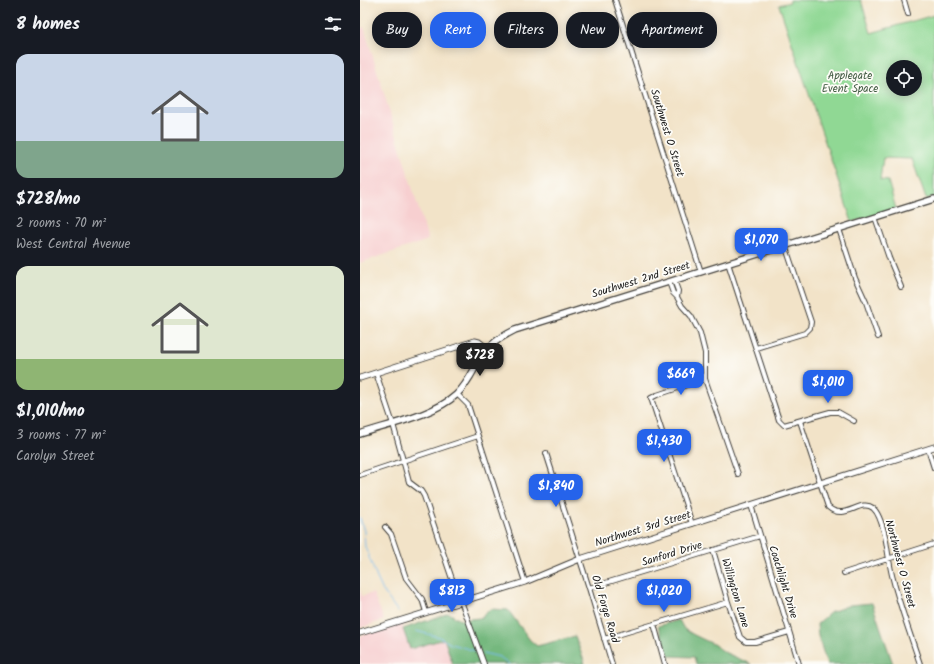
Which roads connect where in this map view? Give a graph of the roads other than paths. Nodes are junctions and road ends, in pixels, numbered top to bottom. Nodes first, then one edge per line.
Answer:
1 (615, 0) edge
2 (904, 0) edge
3 (908, 14) dead end
4 (934, 199) edge
5 (875, 217) junction
6 (839, 229) junction
7 (785, 246) junction
8 (728, 263) junction
9 (701, 272) junction
10 (672, 281) junction
11 (901, 287) dead end
12 (878, 337) dead end
13 (488, 348) junction
14 (756, 348) junction
15 (376, 373) junction
16 (360, 378) edge
17 (705, 379) junction
18 (457, 394) junction
19 (800, 421) junction
20 (854, 421) dead end
21 (392, 424) junction
22 (360, 434) edge
23 (478, 436) junction
24 (934, 447) edge
25 (928, 449) junction
26 (546, 453) dead end
27 (403, 462) junction
28 (934, 468) edge
29 (738, 474) dead end
30 (360, 476) edge
31 (821, 483) junction
32 (751, 506) junction
33 (692, 524) junction
34 (385, 527) dead end
35 (760, 536) junction
36 (934, 544) edge
37 (713, 550) junction
38 (580, 559) junction
39 (889, 559) junction
40 (844, 573) dead end
41 (525, 582) junction
42 (590, 588) junction
43 (461, 601) junction
44 (728, 602) junction
45 (426, 612) junction
46 (654, 624) junction
47 (789, 632) junction
48 (360, 633) edge
49 (604, 638) junction
50 (484, 664) edge
51 (612, 664) edge
52 (666, 664) edge
53 (799, 664) edge
54 (920, 664) edge

1 - 9 street, Southwest O Street
2 - 3 street
4 - 5 main road, Southwest 2nd Street
5 - 6 main road, Southwest 2nd Street
5 - 11 street
6 - 7 main road, Southwest 2nd Street
6 - 12 street
7 - 8 main road, Southwest 2nd Street
7 - 14 street
8 - 9 main road, Southwest 2nd Street
8 - 14 street
9 - 10 main road, Southwest 2nd Street
10 - 13 main road, Southwest 2nd Street
10 - 17 street
13 - 15 street
13 - 18 main road, Southwest 2nd Street
14 - 19 street
15 - 16 street
15 - 21 street
17 - 29 street
17 - 33 street
18 - 21 main road, Southwest 2nd Street
18 - 23 street
19 - 20 street
19 - 31 street, Northwest O Street
21 - 22 main road, Southwest 2nd Street
21 - 27 street
23 - 27 street
23 - 41 street
24 - 25 street, Northwest 3rd Street
25 - 28 street
25 - 31 street, Northwest 3rd Street
26 - 38 street, Old Forge Road
27 - 30 street
27 - 43 street
31 - 32 street, Northwest 3rd Street
31 - 39 street, Northwest O Street
32 - 33 street, Northwest 3rd Street
32 - 35 street, Coachlight Drive
33 - 38 street, Northwest 3rd Street
34 - 45 street
35 - 37 street, Sanford Drive
35 - 47 street, Coachlight Drive
36 - 39 street
37 - 42 street, Sanford Drive
37 - 44 street, Willington Lane
38 - 41 street, Northwest 3rd Street
38 - 42 street, Old Forge Road
39 - 40 street
39 - 54 street, Northwest O Street
41 - 43 street, Northwest 3rd Street
42 - 49 street, Old Forge Road
43 - 45 street, Northwest 3rd Street
43 - 50 street
44 - 46 street
44 - 47 street, Willington Lane
45 - 48 street, Northwest 3rd Street
46 - 49 street
46 - 52 street
47 - 53 street, Coachlight Drive
49 - 51 street, Old Forge Road

